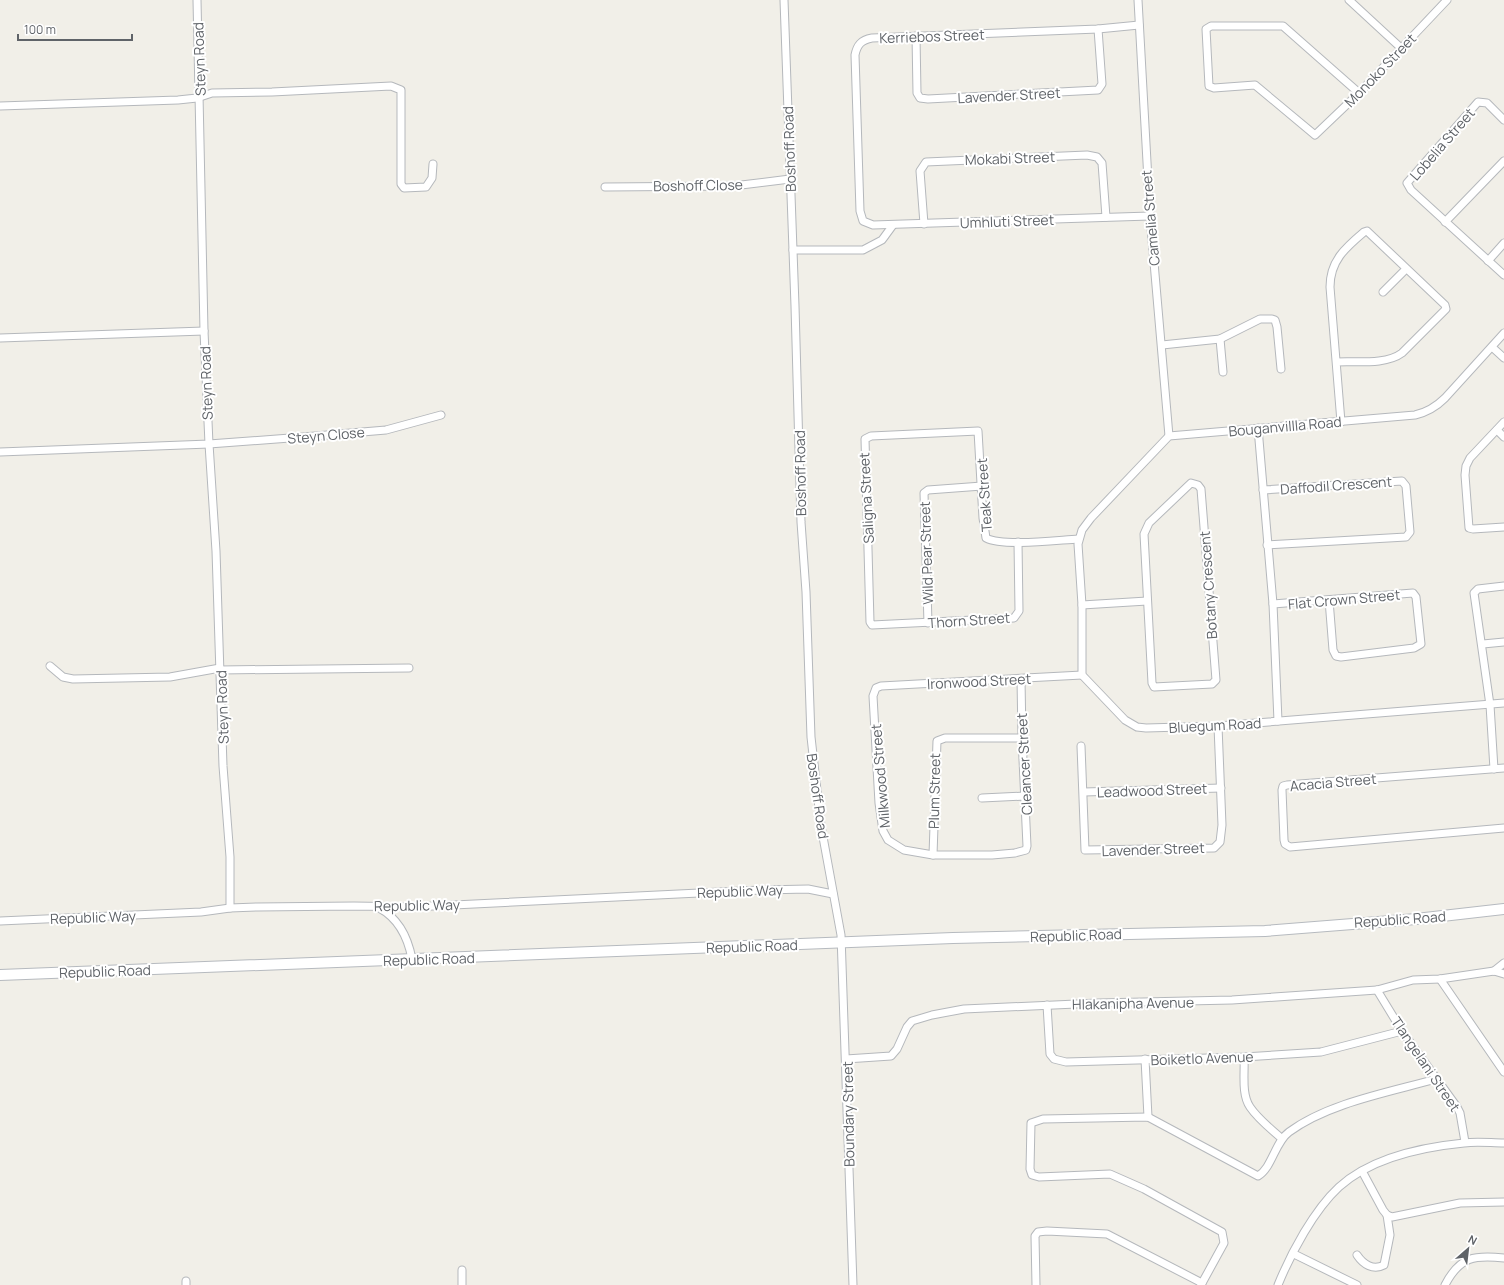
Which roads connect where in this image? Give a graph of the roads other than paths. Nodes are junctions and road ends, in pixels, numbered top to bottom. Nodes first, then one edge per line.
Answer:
1 (197, 0) edge
2 (784, 0) edge
3 (1138, 0) edge
4 (1349, 0) edge
5 (1444, 1) edge
6 (1139, 25) junction
7 (1098, 29) junction
8 (916, 36) junction
9 (1401, 48) junction
10 (1359, 93) junction
11 (200, 97) junction
12 (0, 106) edge
13 (1504, 120) edge
14 (1504, 161) edge
15 (433, 164) dead end
16 (790, 179) junction
17 (605, 187) dead end
18 (1150, 216) junction
19 (1106, 217) junction
20 (1445, 222) junction
21 (865, 223) joint
22 (924, 224) junction
23 (894, 225) junction
24 (1504, 243) edge
25 (793, 250) junction
26 (1488, 261) junction
27 (1406, 269) junction
28 (1504, 275) edge
29 (1383, 292) dead end
30 (204, 331) junction
31 (1504, 333) edge
32 (0, 338) edge
33 (1220, 338) junction
34 (1162, 345) junction
35 (1492, 347) junction
36 (1504, 358) edge
37 (1337, 362) junction
38 (1281, 370) dead end
39 (1223, 372) dead end
40 (441, 415) dead end
41 (1341, 422) junction
42 (1504, 422) edge
43 (1258, 428) junction
44 (1497, 430) junction
45 (978, 432) joint
46 (1169, 436) junction
47 (1504, 437) edge
48 (209, 444) junction
49 (0, 452) edge
50 (982, 486) junction
51 (1263, 490) junction
52 (1504, 527) edge
53 (1078, 539) junction
54 (1018, 542) junction
55 (1267, 545) junction
56 (1504, 586) edge
57 (1329, 600) junction
58 (1147, 601) junction
59 (1082, 604) junction
60 (1273, 604) junction
61 (871, 624) joint
62 (928, 624) junction
63 (1504, 642) edge
64 (1483, 644) junction
65 (50, 666) dead end
66 (409, 668) dead end
67 (220, 669) junction
68 (1082, 675) junction
69 (1021, 679) junction
70 (876, 688) joint
71 (1504, 703) edge
72 (1490, 705) junction
73 (1278, 721) junction
74 (1218, 726) junction
75 (1022, 738) junction
76 (1081, 746) dead end
77 (1504, 768) edge
78 (1494, 769) junction
79 (1220, 788) junction
80 (1084, 792) junction
81 (1025, 796) junction
82 (982, 798) dead end
83 (1504, 828) edge
84 (1027, 849) joint
85 (933, 855) junction
86 (833, 894) junction
87 (379, 907) junction
88 (230, 908) junction
89 (1504, 908) edge
90 (0, 921) edge
91 (841, 943) junction
92 (412, 959) junction
93 (1504, 963) edge
94 (1494, 971) junction
95 (1504, 974) edge
96 (0, 975) edge
97 (1440, 979) junction
98 (1377, 990) junction
99 (1047, 1005) junction
100 (1402, 1031) junction
101 (1244, 1057) junction
102 (846, 1058) junction
103 (1145, 1059) junction
104 (1504, 1072) edge
105 (1436, 1079) junction
106 (1148, 1117) junction
107 (1282, 1138) junction
108 (1465, 1142) junction
109 (1504, 1143) edge
110 (1362, 1171) junction
111 (1504, 1202) edge
112 (1387, 1215) junction
113 (1294, 1254) junction
114 (1357, 1255) dead end
115 (1504, 1258) edge
116 (462, 1270) dead end
117 (1201, 1284) edge
118 (462, 1285) edge
119 (853, 1285) edge
120 (1036, 1285) edge
121 (1278, 1285) edge
122 (1357, 1285) edge
123 (1445, 1285) edge

1 - 11 street, Steyn Road
2 - 16 street, Boshoff Road
3 - 6 street, Camelia Street
4 - 9 street
5 - 9 street, Monoko Street
6 - 7 street, Kerriebos Street
6 - 18 street, Camelia Street
7 - 8 street, Kerriebos Street
7 - 8 street, Lavender Street
8 - 21 street, Kerriebos Street
9 - 10 street, Monoko Street
10 - 10 street, Monoko Street
11 - 12 street
11 - 15 street
11 - 30 street, Steyn Road
13 - 20 street, Lobelia Street
14 - 20 street
16 - 17 street, Boshoff Close
16 - 25 street, Boshoff Road
18 - 19 street, Umhluti Street
18 - 34 street, Camelia Street
19 - 22 street, Umhluti Street
19 - 22 street, Mokabi Street
20 - 26 street
21 - 23 street, Umhluti Street
22 - 23 street, Umhluti Street
23 - 25 street
24 - 26 street
25 - 86 street, Boshoff Road
26 - 28 street
27 - 29 street
27 - 37 street
27 - 37 street
30 - 32 street
30 - 48 street, Steyn Road
31 - 35 street, Bouganvillla Road
33 - 34 street
33 - 38 street
33 - 39 street
34 - 46 street, Camelia Street
35 - 36 street
35 - 41 street, Bouganvillla Road
37 - 41 street
40 - 48 street, Steyn Close
41 - 43 street, Bouganvillla Road
42 - 44 street
43 - 46 street, Bouganvillla Road
43 - 51 street
44 - 47 street
44 - 52 street
45 - 50 street, Teak Street
45 - 61 street, Saligna Street
46 - 53 street
48 - 49 street, Steyn Close
48 - 67 street, Steyn Road
50 - 54 street, Teak Street
50 - 62 street, Wild Pear Street
51 - 55 street
51 - 55 street, Daffodil Crescent
53 - 54 street, Teak Street
53 - 59 street
54 - 62 street, Thorn Street
55 - 60 street
56 - 64 street
57 - 57 street, Flat Crown Street
57 - 60 street, Flat Crown Street
58 - 58 street, Botany Crescent
58 - 59 street
59 - 68 street
60 - 73 street
61 - 62 street, Thorn Street
63 - 64 street
64 - 72 street
65 - 67 street
66 - 67 street
67 - 88 street, Steyn Road
68 - 69 street, Ironwood Street
68 - 74 street, Bluegum Road
69 - 70 street, Ironwood Street
69 - 75 street, Cleancer Street
70 - 85 street, Milkwood Street
71 - 72 street, Bluegum Road
72 - 73 street, Bluegum Road
72 - 78 street
73 - 74 street, Bluegum Road
74 - 79 street
75 - 81 street, Cleancer Street
75 - 85 street, Plum Street
76 - 80 street
77 - 78 street, Acacia Street
78 - 83 street, Acacia Street
79 - 80 street, Leadwood Street
79 - 80 street, Lavender Street
81 - 82 street
81 - 84 street, Cleancer Street
84 - 85 street, Milkwood Street
86 - 87 street, Republic Way
86 - 91 street, Boshoff Road
87 - 88 street, Republic Way
87 - 92 street
88 - 90 street, Republic Way
89 - 91 street, Republic Road
91 - 92 street, Republic Road
91 - 102 street, Boundary Street
92 - 96 street, Republic Road
93 - 94 street
94 - 95 street
94 - 97 street, Hlakanipha Avenue
97 - 98 street, Hlakanipha Avenue
97 - 104 street
98 - 99 street, Hlakanipha Avenue
98 - 100 street, Tlangelani Street
99 - 102 street, Hlakanipha Avenue
99 - 103 street, Boiketlo Avenue
100 - 101 street, Boiketlo Avenue
100 - 105 street, Tlangelani Street
101 - 103 street, Boiketlo Avenue
101 - 107 street
102 - 119 street, Boundary Street
103 - 106 street
105 - 107 street
105 - 108 street, Tlangelani Street
106 - 107 street
106 - 117 street
108 - 109 street
108 - 110 street
110 - 112 street
110 - 113 street
111 - 112 street
112 - 114 street
113 - 121 street
113 - 122 street
115 - 123 street
116 - 118 street
117 - 120 street

